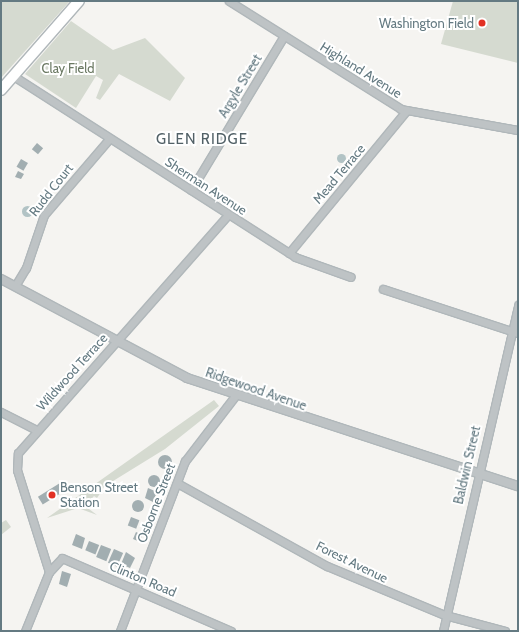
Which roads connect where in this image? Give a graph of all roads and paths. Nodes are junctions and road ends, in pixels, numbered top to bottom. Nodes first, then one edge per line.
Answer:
1 (79, 1) edge
2 (229, 1) edge
3 (284, 36) junction
4 (15, 77) junction
5 (1, 90) edge
6 (407, 110) junction
7 (518, 130) edge
8 (110, 138) junction
9 (191, 190) junction
10 (228, 215) junction
11 (289, 253) junction
12 (351, 277) dead end
13 (1, 279) edge
14 (14, 286) junction
15 (383, 289) dead end
16 (518, 305) edge
17 (515, 332) edge
18 (115, 341) junction
19 (232, 394) junction
20 (1, 412) edge
21 (36, 430) junction
22 (477, 475) junction
23 (177, 483) junction
24 (518, 486) edge
25 (49, 572) junction
26 (137, 589) junction
27 (446, 616) junction
28 (25, 631) edge
29 (120, 631) edge
30 (231, 631) edge
31 (443, 631) edge
32 (505, 631) edge

1 - 4 main road
2 - 3 street, Highland Avenue
3 - 6 street, Highland Avenue
3 - 9 street, Argyle Street
4 - 5 main road
4 - 8 street, Sherman Avenue
6 - 7 street, Highland Avenue
6 - 11 street, Mead Terrace
8 - 9 street, Sherman Avenue
8 - 14 street, Rudd Court
9 - 10 street, Sherman Avenue
10 - 11 street, Sherman Avenue
10 - 18 street, Wildwood Terrace
11 - 12 street, Sherman Avenue
13 - 14 street, Ridgewood Avenue
14 - 18 street, Ridgewood Avenue
15 - 17 street
16 - 17 street, Baldwin Street
17 - 22 street, Baldwin Street
18 - 19 street, Ridgewood Avenue
18 - 21 street, Wildwood Terrace
19 - 22 street, Ridgewood Avenue
19 - 23 street, Osborne Street
20 - 21 street
21 - 25 street, Wildwood Terrace
22 - 24 street, Ridgewood Avenue
22 - 27 street, Baldwin Street
23 - 26 street, Osborne Street
23 - 27 street, Forest Avenue
25 - 26 street, Clinton Road
25 - 28 street
26 - 29 street, Osborne Street
26 - 30 street, Clinton Road
27 - 31 street, Baldwin Street
27 - 32 street, Forest Avenue

